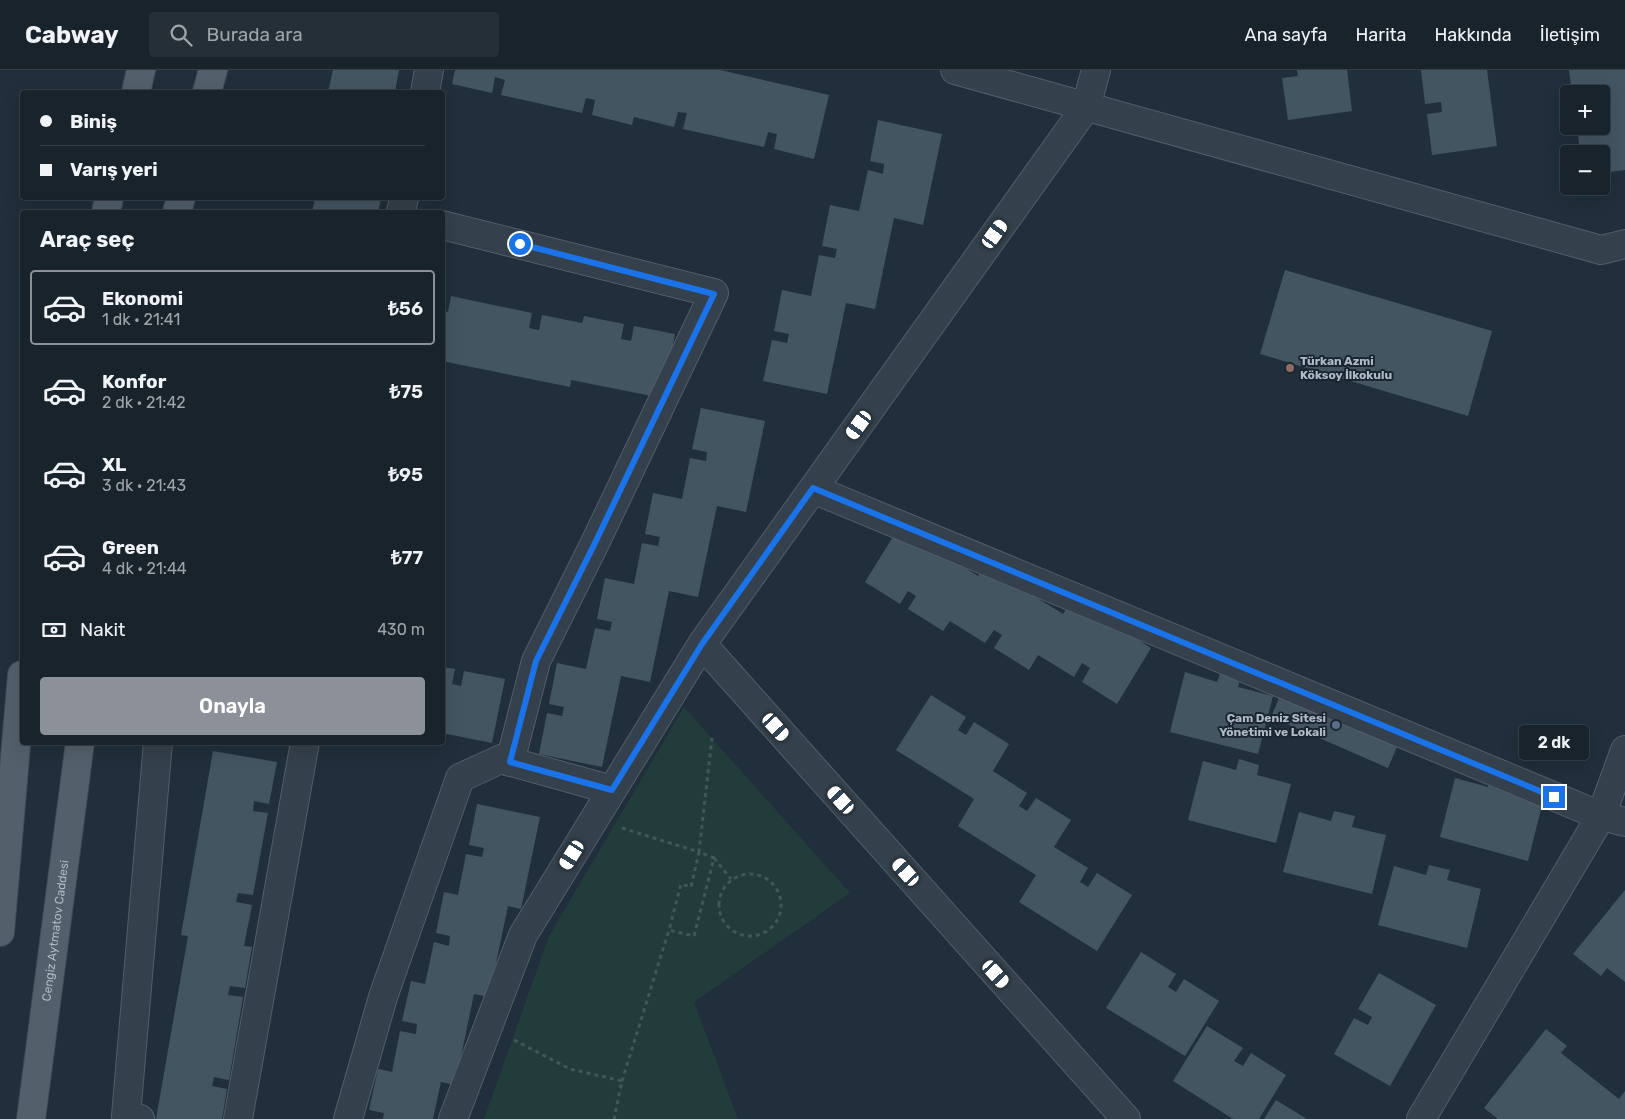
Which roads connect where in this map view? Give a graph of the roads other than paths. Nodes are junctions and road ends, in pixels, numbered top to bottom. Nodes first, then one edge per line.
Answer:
1 (141, 70) edge
2 (213, 70) edge
3 (429, 70) edge
4 (955, 70) edge
5 (1096, 70) edge
6 (136, 90) edge
7 (208, 90) edge
8 (425, 90) edge
9 (1086, 107) junction
10 (445, 226) edge
11 (1625, 244) edge
12 (813, 488) junction
13 (702, 644) junction
14 (20, 698) edge
15 (80, 745) edge
16 (158, 745) edge
17 (304, 745) edge
18 (1625, 750) edge
19 (510, 762) junction
20 (612, 790) junction
21 (1613, 819) edge
22 (0, 932) edge
23 (31, 1119) edge
24 (140, 1119) edge
25 (238, 1119) edge
26 (348, 1119) edge
27 (453, 1119) edge
28 (1126, 1119) edge
29 (1421, 1119) edge

1 - 6 main road
2 - 7 main road
3 - 8 street
4 - 9 street
5 - 9 street
9 - 11 street
9 - 12 street
10 - 19 street
12 - 13 street
12 - 21 street
13 - 20 street
13 - 28 street
14 - 22 main road
15 - 23 main road, Cengiz Aytmatov Caddesi
16 - 24 street
17 - 25 street
18 - 21 street
19 - 20 street
19 - 26 street
20 - 27 street
21 - 29 street

